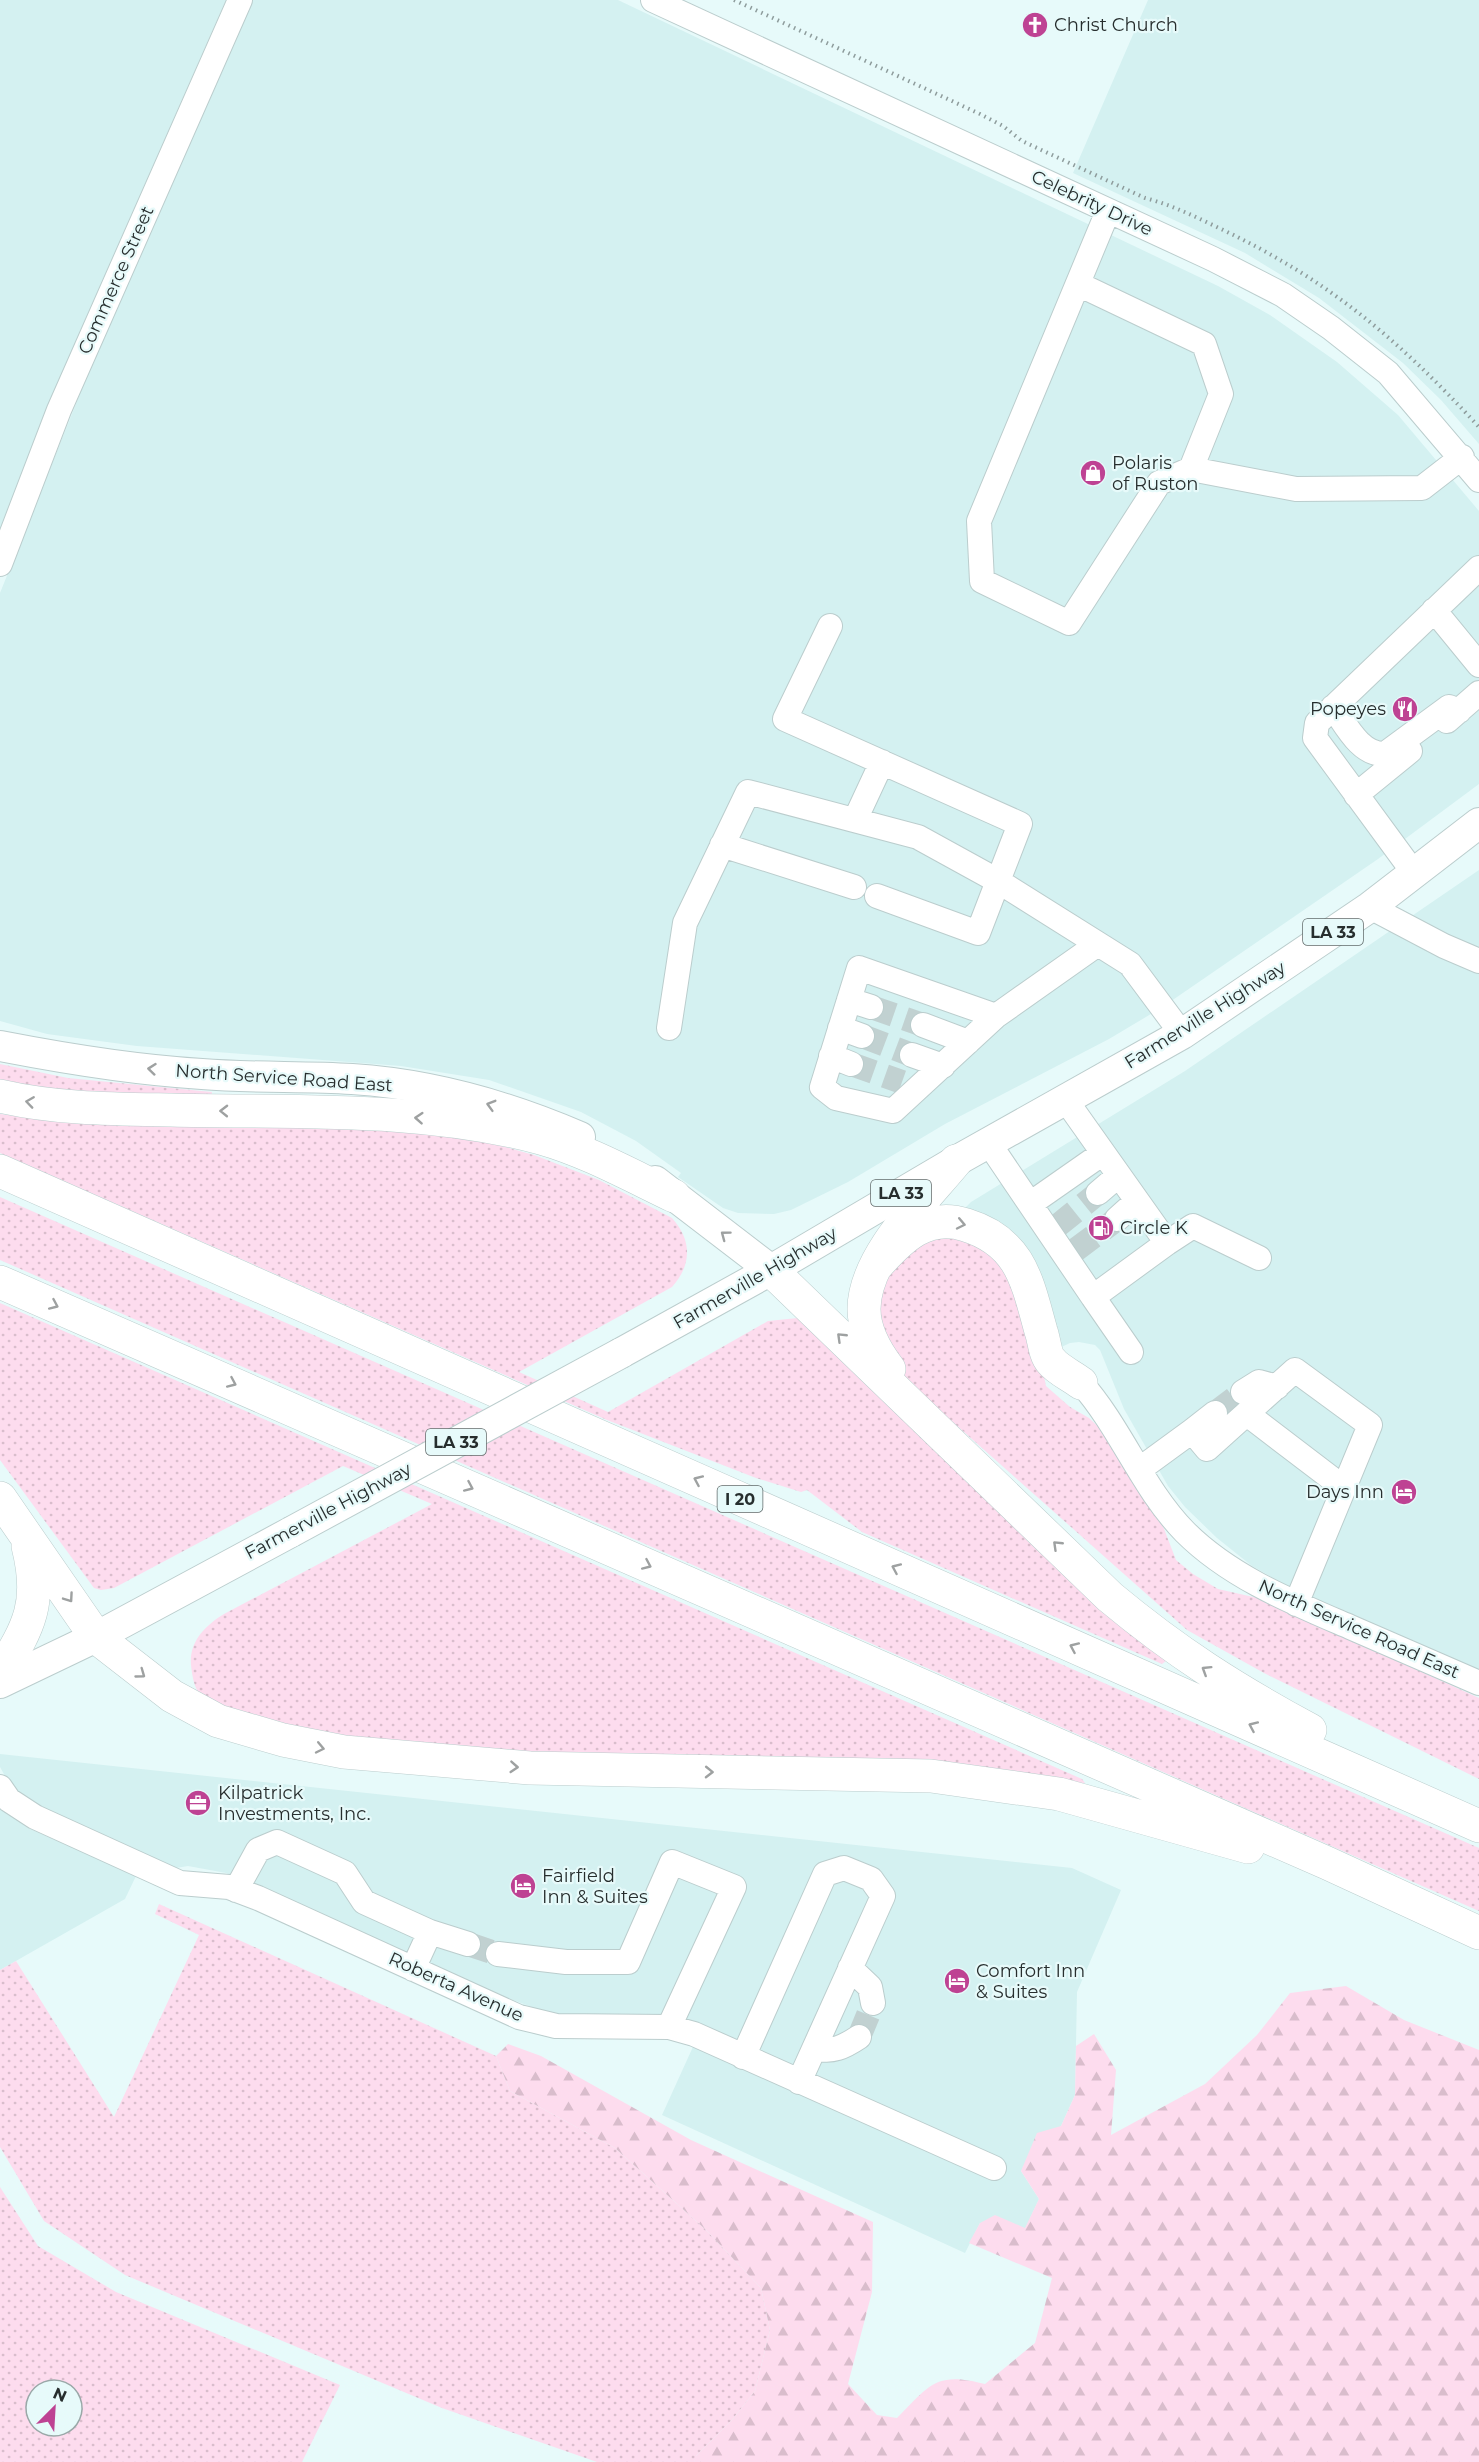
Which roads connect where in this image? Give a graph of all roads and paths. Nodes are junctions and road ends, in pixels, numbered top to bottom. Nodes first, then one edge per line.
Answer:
1 (240, 0) edge
2 (653, 0) edge
3 (1108, 211) junction
4 (1078, 284) junction
5 (1462, 457) junction
6 (1191, 469) junction
7 (1479, 480) edge
8 (0, 564) edge
9 (1479, 568) edge
10 (1434, 610) junction
11 (830, 626) dead end
12 (1479, 665) edge
13 (1479, 693) edge
14 (1333, 707) junction
15 (1459, 711) junction
16 (882, 762) junction
17 (1356, 795) junction
18 (855, 820) junction
19 (1479, 823) edge
20 (722, 844) junction
21 (1414, 873) junction
22 (998, 881) junction
23 (854, 887) dead end
24 (877, 896) dead end
25 (1371, 907) junction
26 (1098, 944) junction
27 (1479, 961) edge
28 (996, 1016) junction
29 (923, 1025) tunnel mouth
30 (669, 1028) dead end
31 (1182, 1034) junction
32 (968, 1042) junction
33 (0, 1046) edge
34 (912, 1055) tunnel mouth
35 (944, 1066) junction
36 (0, 1096) edge
37 (1065, 1099) junction
38 (988, 1142) junction
39 (1103, 1153) junction
40 (956, 1161) junction
41 (0, 1171) edge
42 (1119, 1175) junction
43 (1098, 1193) tunnel mouth
44 (674, 1196) junction
45 (1137, 1201) junction
46 (1030, 1204) junction
47 (1117, 1219) tunnel mouth
48 (1167, 1243) junction
49 (1259, 1258) dead end
50 (877, 1265) junction
51 (771, 1270) junction
52 (0, 1282) edge
53 (1093, 1298) junction
54 (1131, 1352) dead end
55 (1081, 1383) joint
56 (1245, 1403) junction
57 (918, 1409) junction
58 (1215, 1413) tunnel mouth
59 (1191, 1431) junction
60 (1140, 1469) junction
61 (1344, 1488) junction
62 (0, 1498) edge
63 (25, 1535) junction
64 (1296, 1604) junction
65 (96, 1637) junction
66 (0, 1673) edge
67 (0, 1683) edge
68 (1479, 1683) edge
69 (0, 1787) edge
70 (1479, 1818) edge
71 (1479, 1826) edge
72 (1327, 1863) junction
73 (236, 1890) junction
74 (430, 1932) junction
75 (1479, 1933) edge
76 (468, 1944) tunnel mouth
77 (498, 1954) tunnel mouth
78 (850, 1968) junction
79 (413, 1969) junction
80 (873, 2003) dead end
81 (669, 2027) junction
82 (859, 2037) tunnel mouth
83 (815, 2048) junction
84 (743, 2057) junction
85 (799, 2082) junction
86 (994, 2168) dead end

1 - 8 street, Commerce Street
2 - 3 street, Celebrity Drive
3 - 4 street
3 - 5 street, Celebrity Drive
4 - 6 street
4 - 6 street
5 - 6 street
5 - 7 street, Celebrity Drive
9 - 10 street
10 - 12 street
10 - 14 street
11 - 16 street
13 - 15 street
14 - 15 street
14 - 17 street
15 - 17 street
16 - 18 street
16 - 22 street
17 - 21 street
18 - 20 street
18 - 22 street
19 - 21 main road, Farmerville Highway / LA 33
20 - 23 street
20 - 30 street
21 - 25 main road, Farmerville Highway / LA 33
22 - 24 street
22 - 26 street
25 - 27 street
25 - 31 main road, Farmerville Highway / LA 33
26 - 28 street
26 - 31 street
28 - 32 street
28 - 35 street
29 - 32 street
31 - 37 main road, Farmerville Highway / LA 33
32 - 35 street
44 -> 33 main road, North Service Road East
34 - 35 street
44 -> 36 highway
37 - 38 main road, Farmerville Highway / LA 33
37 - 39 street
38 - 40 main road, Farmerville Highway / LA 33
38 - 46 street
39 - 42 street
39 - 46 street
40 - 50 highway
40 - 51 main road, Farmerville Highway / LA 33
71 -> 41 highway, I 20
42 - 43 street
42 - 45 street
51 -> 44 main road, North Service Road East
45 - 47 street
45 - 48 street
46 - 53 street
48 - 49 street
48 - 53 street
50 -> 55 highway
50 - 57 highway
57 -> 51 highway
51 - 65 main road, Farmerville Highway / LA 33, bridge
52 -> 72 highway
53 - 54 street
55 - 60 street, North Service Road East
56 - 59 street
56 - 61 street
56 - 61 street
70 -> 57 highway
58 - 59 street
59 - 60 street
60 - 64 street, North Service Road East
61 - 64 street
62 - 63 highway
63 -> 65 highway
63 - 66 highway
64 - 68 street, North Service Road East
65 - 67 main road, Farmerville Highway / LA 33
65 -> 72 highway
69 - 73 street, Roberta Avenue
72 - 75 highway
73 - 74 street
73 - 79 street, Roberta Avenue
74 - 76 street
74 - 79 street
77 - 81 street
78 - 80 street
78 - 83 street
78 - 84 street
79 - 81 street, Roberta Avenue
81 - 84 street, Roberta Avenue
82 - 83 street
83 - 85 street
84 - 85 street, Roberta Avenue
85 - 86 street, Roberta Avenue

